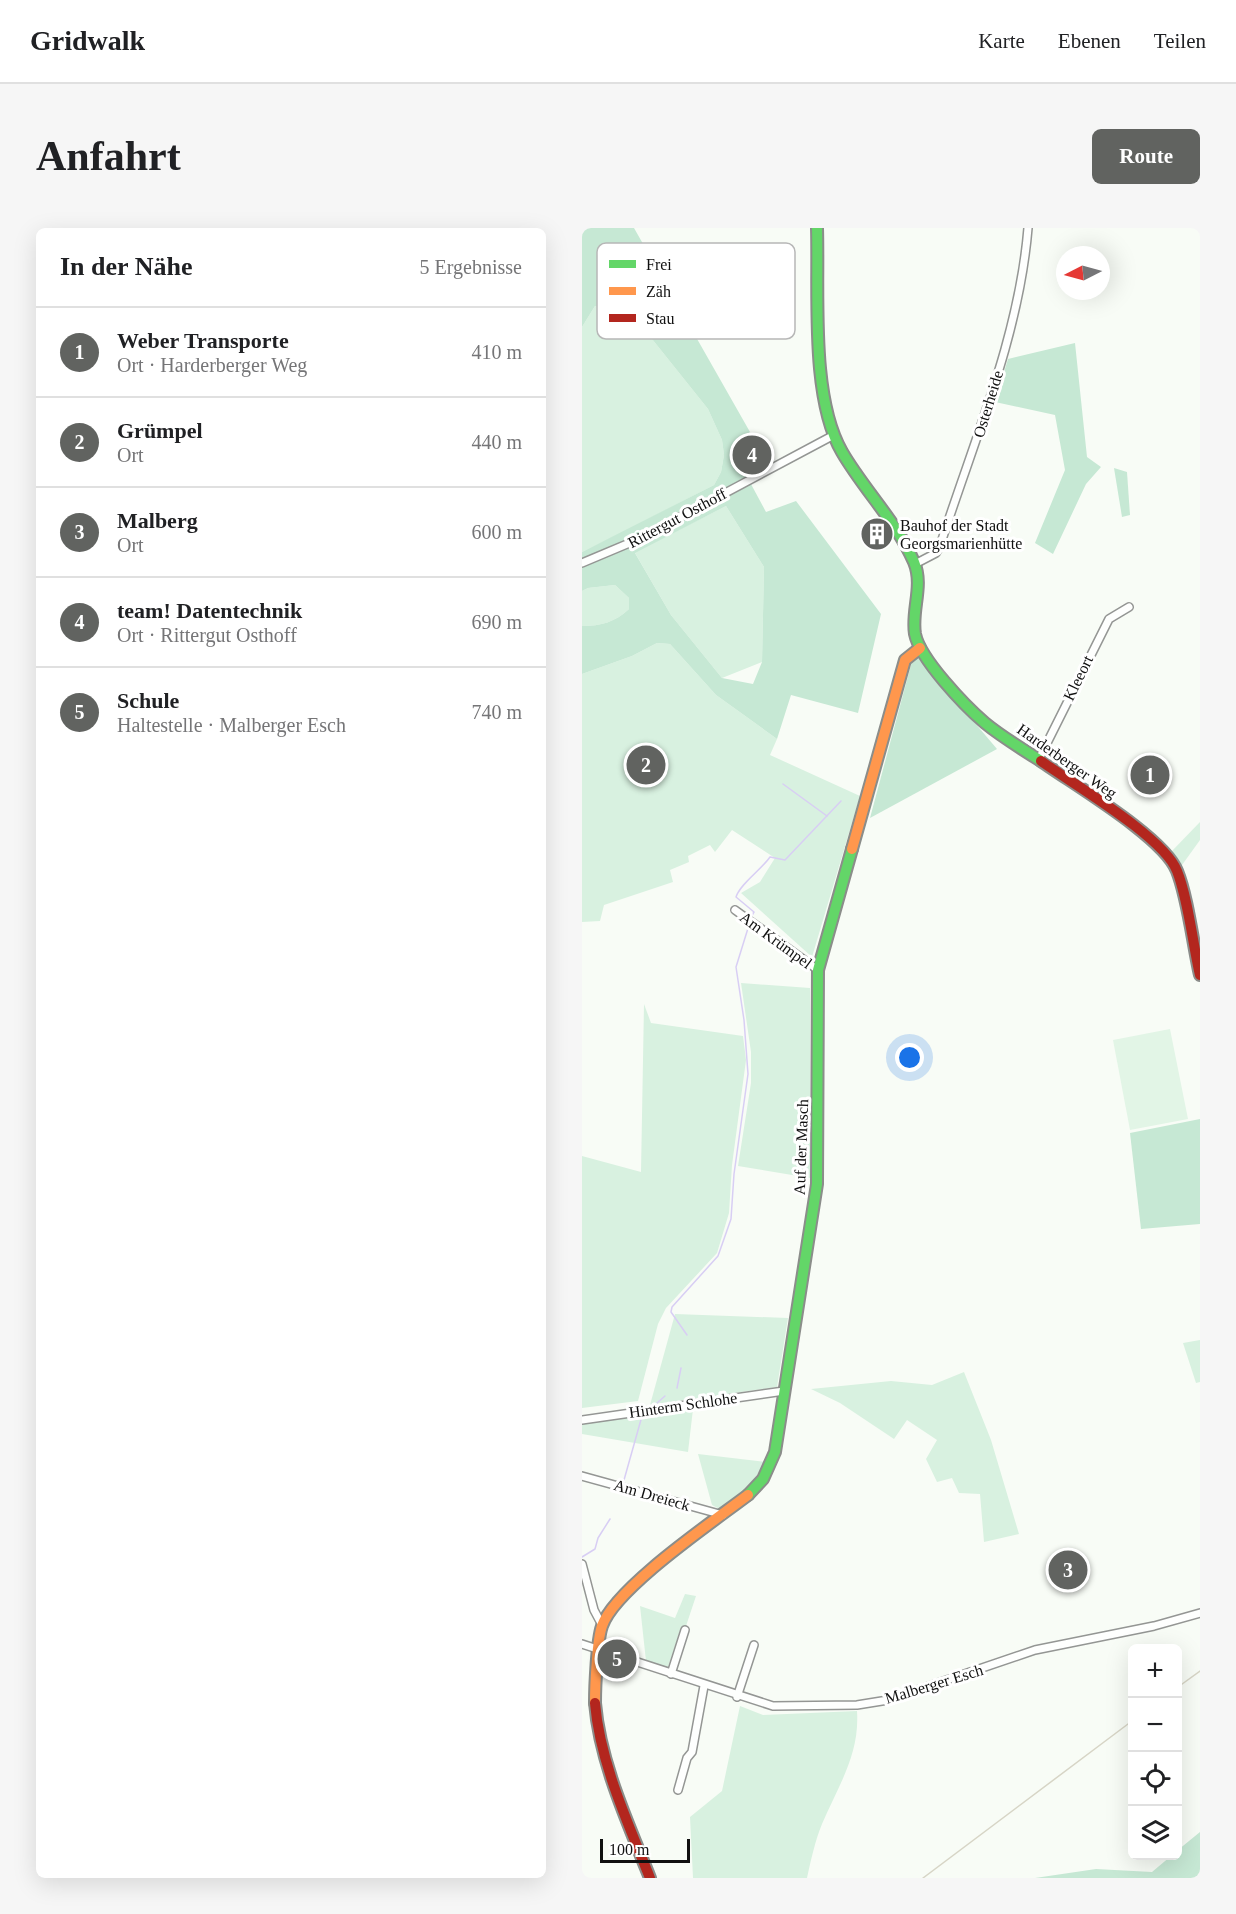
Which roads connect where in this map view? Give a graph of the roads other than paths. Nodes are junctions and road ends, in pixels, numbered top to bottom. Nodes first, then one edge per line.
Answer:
1 (817, 228) edge
2 (1028, 228) edge
3 (834, 435) junction
4 (582, 563) edge
5 (915, 564) junction
6 (1129, 607) dead end
7 (920, 648) junction
8 (1039, 759) junction
9 (735, 910) dead end
10 (818, 969) junction
11 (1200, 975) edge
12 (784, 1391) junction
13 (582, 1420) edge
14 (582, 1476) edge
15 (723, 1515) junction
16 (582, 1564) edge
17 (1200, 1613) edge
18 (602, 1625) junction
19 (685, 1630) dead end
20 (582, 1644) edge
21 (754, 1645) dead end
22 (598, 1647) junction
23 (671, 1674) junction
24 (704, 1686) junction
25 (737, 1696) junction
26 (678, 1790) dead end
27 (650, 1878) edge

1 - 3 street
2 - 5 street, Osterheide
3 - 4 street, Rittergut Osthoff
3 - 5 street
5 - 7 street
6 - 8 street, Kleeort
7 - 8 street, Harderberger Weg
7 - 10 street, Auf der Masch
8 - 11 street, Harderberger Weg
9 - 10 street, Am Krümpel
10 - 12 street, Auf der Masch
12 - 13 street, Hinterm Schlohe
12 - 15 street, Auf der Masch
14 - 15 street, Am Dreieck
15 - 18 street, Auf der Masch
16 - 18 street
17 - 25 street, Malberger Esch
18 - 22 street
19 - 23 street
20 - 22 street, Malberger Esch
21 - 25 street
22 - 23 street, Malberger Esch
22 - 27 street
23 - 24 street, Malberger Esch
24 - 25 street, Malberger Esch
24 - 26 street

